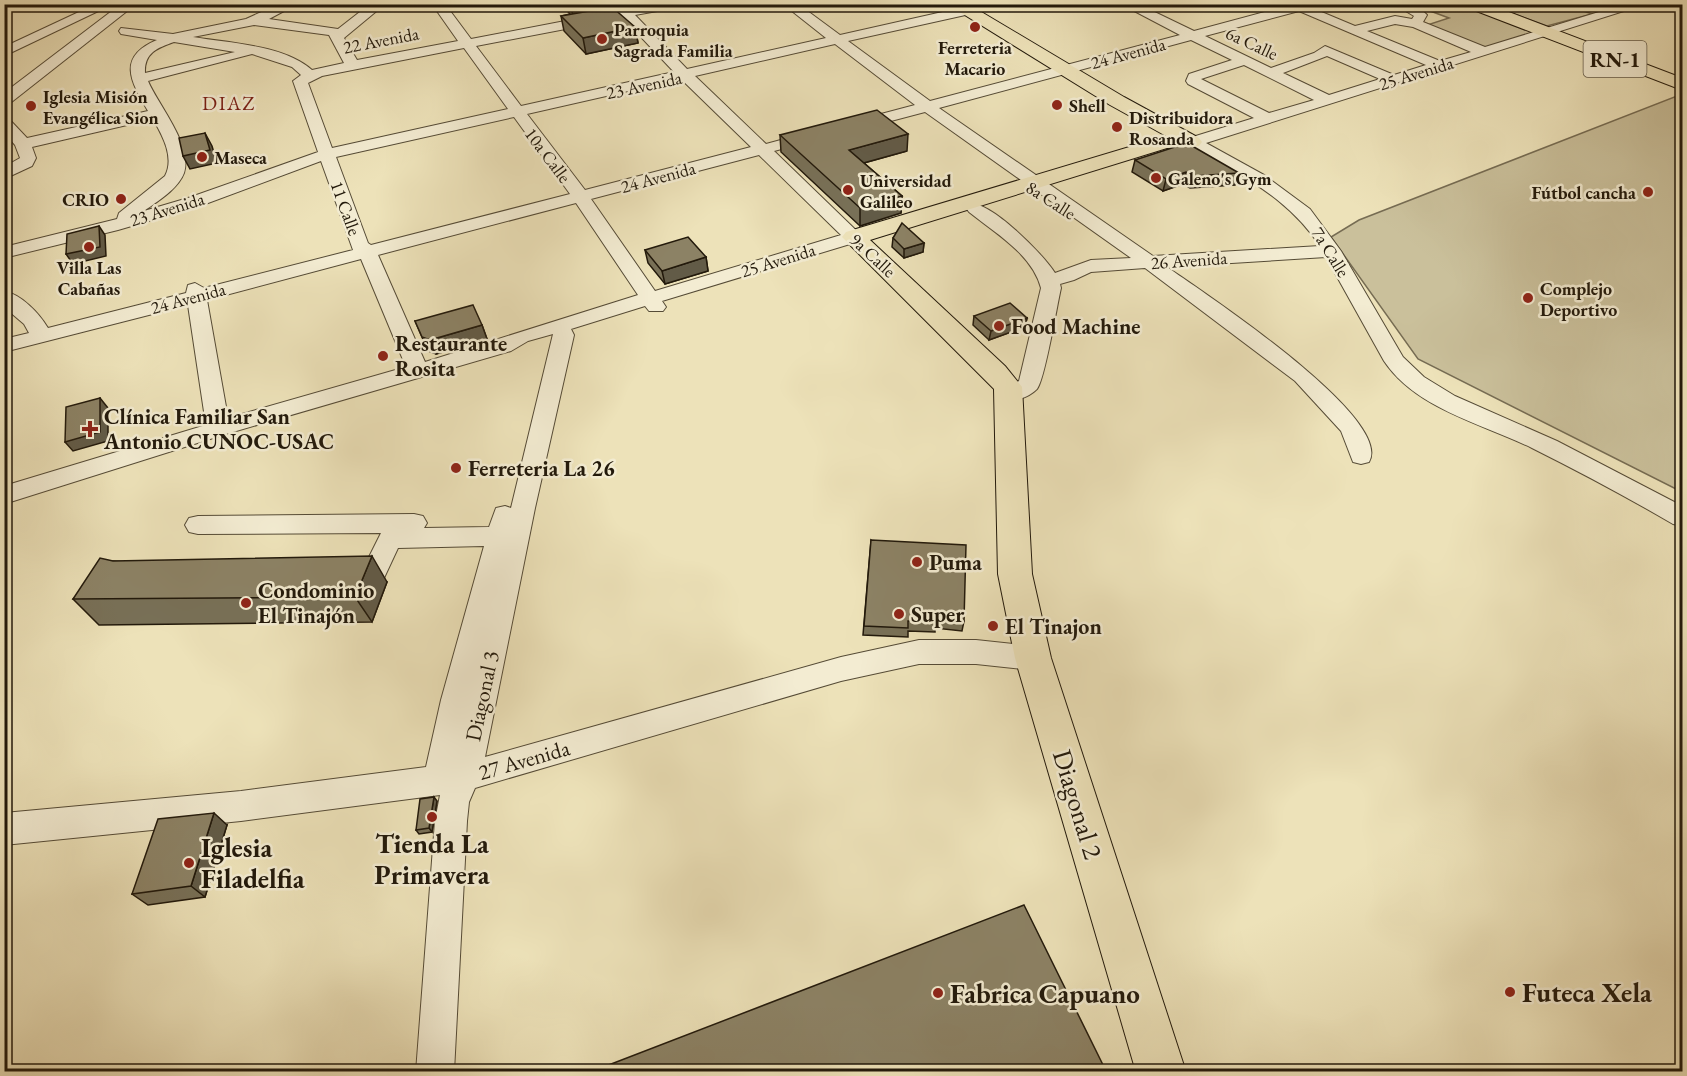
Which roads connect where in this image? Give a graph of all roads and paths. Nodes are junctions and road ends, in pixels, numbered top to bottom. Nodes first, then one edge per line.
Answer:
1 (107, 4) edge
2 (130, 4) edge
3 (291, 4) edge
4 (379, 4) edge
5 (438, 4) edge
6 (652, 4) edge
7 (674, 4) edge
8 (778, 4) edge
9 (789, 4) edge
10 (997, 4) edge
11 (1127, 4) edge
12 (1400, 4) edge
13 (1472, 4) edge
14 (1480, 4) edge
15 (1640, 4) edge
16 (1300, 5) edge
17 (962, 7) edge
18 (1590, 8) dead end
19 (620, 12) edge
20 (1607, 14) junction
21 (252, 21) junction
22 (1416, 24) junction
23 (1354, 30) junction
24 (126, 31) dead end
25 (1550, 32) junction
26 (1186, 34) junction
27 (338, 36) junction
28 (173, 39) junction
29 (829, 39) junction
30 (1378, 40) junction
31 (466, 43) junction
32 (1325, 50) junction
33 (4, 51) edge
34 (258, 51) junction
35 (1484, 52) junction
36 (1243, 61) junction
37 (353, 66) junction
38 (1439, 66) junction
39 (1061, 68) junction
40 (683, 73) junction
41 (1269, 73) junction
42 (307, 76) junction
43 (138, 79) junction
44 (1394, 80) junction
45 (1683, 82) edge
46 (4, 101) edge
47 (1329, 101) junction
48 (918, 105) junction
49 (514, 110) junction
50 (158, 113) junction
51 (1268, 119) junction
52 (4, 122) edge
53 (1192, 141) junction
54 (23, 144) junction
55 (760, 147) junction
56 (326, 154) junction
57 (10, 171) edge
58 (1036, 186) junction
59 (578, 193) junction
60 (975, 208) junction
61 (112, 226) junction
62 (858, 241) junction
63 (364, 249) junction
64 (1331, 250) junction
65 (4, 253) edge
66 (1140, 263) junction
67 (1051, 284) junction
68 (196, 292) junction
69 (4, 297) edge
70 (653, 303) junction
71 (555, 332) junction
72 (40, 333) junction
73 (4, 338) edge
74 (4, 346) edge
75 (418, 370) junction
76 (1010, 394) junction
77 (218, 429) junction
78 (1360, 456) dead end
79 (4, 495) edge
80 (1683, 517) edge
81 (198, 525) dead end
82 (502, 527) junction
83 (327, 572) edge
84 (1033, 658) junction
85 (452, 779) junction
86 (4, 829) edge
87 (435, 1071) edge
88 (1161, 1071) edge

1 - 33 street
2 - 46 street
3 - 21 street
4 - 27 street
5 - 31 street, 10a Calle
6 - 19 street, 22 Avenida
7 - 19 street, 22 Avenida
8 - 29 street, 8a Calle
9 - 29 street, 8a Calle
10 - 17 street, 23 Avenida
11 - 26 street, 6a Calle
12 - 22 street
13 - 25 main road, RN-1
14 - 25 main road, RN-1
15 - 20 street, 25 Avenida
16 - 23 street
16 - 26 street, 24 Avenida
17 - 29 street, 23 Avenida
17 - 39 main road, 7a Calle
18 - 20 street
19 - 31 street, 22 Avenida
19 - 40 street, 9a Calle
20 - 25 street, 25 Avenida
21 - 27 street
21 - 28 street
22 - 23 street
22 - 35 street
23 - 30 street
24 - 28 street
25 - 35 street, 25 Avenida
25 - 45 main road, RN-1
26 - 36 street, 6a Calle
26 - 39 street, 24 Avenida
27 - 37 street
28 - 34 street
28 - 43 street
29 - 40 street, 23 Avenida
29 - 48 street, 8a Calle
30 - 32 street
30 - 38 street
31 - 37 street, 22 Avenida
31 - 49 street, 10a Calle
32 - 41 street
32 - 44 street
34 - 42 street
34 - 43 street
35 - 38 street, 25 Avenida
36 - 41 street, 6a Calle
36 - 51 street
37 - 42 street, 22 Avenida
38 - 44 street, 25 Avenida
39 - 48 street, 24 Avenida
39 - 53 main road, 7a Calle
40 - 49 street, 23 Avenida
40 - 55 street, 9a Calle
41 - 47 street, 6a Calle
42 - 56 street, 11 Calle
43 - 50 street
44 - 47 street, 25 Avenida
47 - 51 street, 25 Avenida
48 - 55 street, 24 Avenida
48 - 58 street, 8a Calle
49 - 56 street, 23 Avenida
49 - 59 street, 10a Calle
50 - 54 street
50 - 61 street
51 - 53 street, 25 Avenida
52 - 54 street
53 - 58 main road, 25 Avenida
53 - 64 street, 7a Calle
54 - 57 street
55 - 59 street, 24 Avenida
55 - 62 street, 9a Calle
56 - 61 street, 23 Avenida
56 - 63 street, 11 Calle
58 - 60 main road, 25 Avenida
58 - 62 main road, 25 Avenida
58 - 66 street, 8a Calle
59 - 63 street, 24 Avenida
59 - 70 street, 10a Calle
60 - 62 main road, 25 Avenida
60 - 67 street
61 - 65 street, 23 Avenida
62 - 70 street, 25 Avenida
62 - 76 main road, 9a Calle
63 - 68 street, 24 Avenida
63 - 75 street, 11 Calle
64 - 66 street, 26 Avenida
64 - 80 street, 7a Calle
66 - 67 street, 26 Avenida
66 - 78 street, 8a Calle
67 - 76 street
68 - 72 street, 24 Avenida
68 - 77 street
69 - 72 street
70 - 71 street, 25 Avenida
71 - 75 street, 25 Avenida
71 - 82 street, Diagonal 3
71 - 85 street, Diagonal 3
72 - 73 street, 24 Avenida
72 - 74 street, 24 Avenida
75 - 77 street, 25 Avenida
76 - 84 main road, Diagonal 2
77 - 79 street, 25 Avenida
81 - 82 street
82 - 83 street
82 - 85 street, Diagonal 3
84 - 85 street, 27 Avenida
84 - 88 main road, Diagonal 2
85 - 86 street, 27 Avenida
85 - 87 street, Diagonal 3

